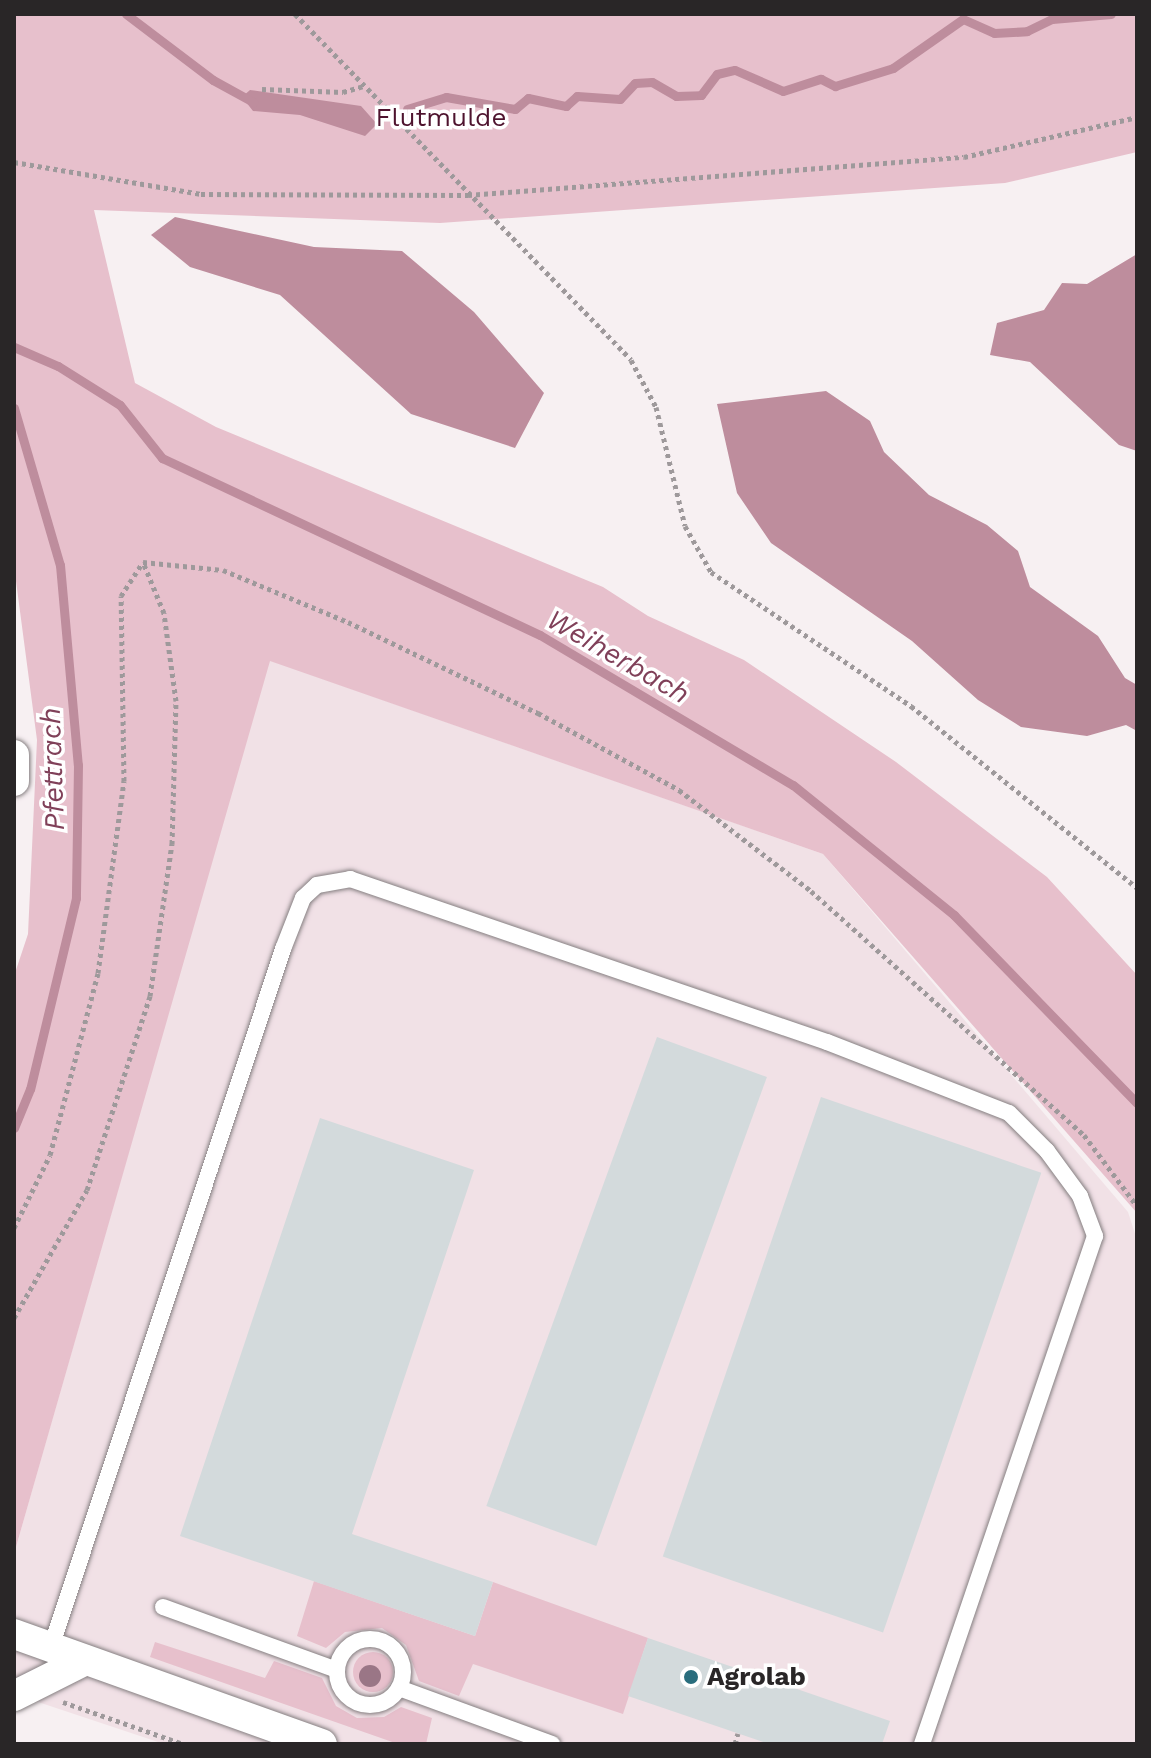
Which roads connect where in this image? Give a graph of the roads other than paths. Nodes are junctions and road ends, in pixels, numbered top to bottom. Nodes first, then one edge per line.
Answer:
1 (163, 1607) dead end
2 (14, 1634) edge
3 (51, 1647) junction
4 (86, 1660) junction
5 (337, 1670) junction
6 (399, 1688) junction
7 (24, 1690) edge
8 (322, 1744) edge
9 (552, 1744) edge
10 (922, 1744) edge

1 - 5 lane
2 - 3 street
3 - 4 street
3 - 10 lane
4 - 7 street
4 - 8 street
5 - 6 lane
5 - 6 lane
6 - 9 lane

